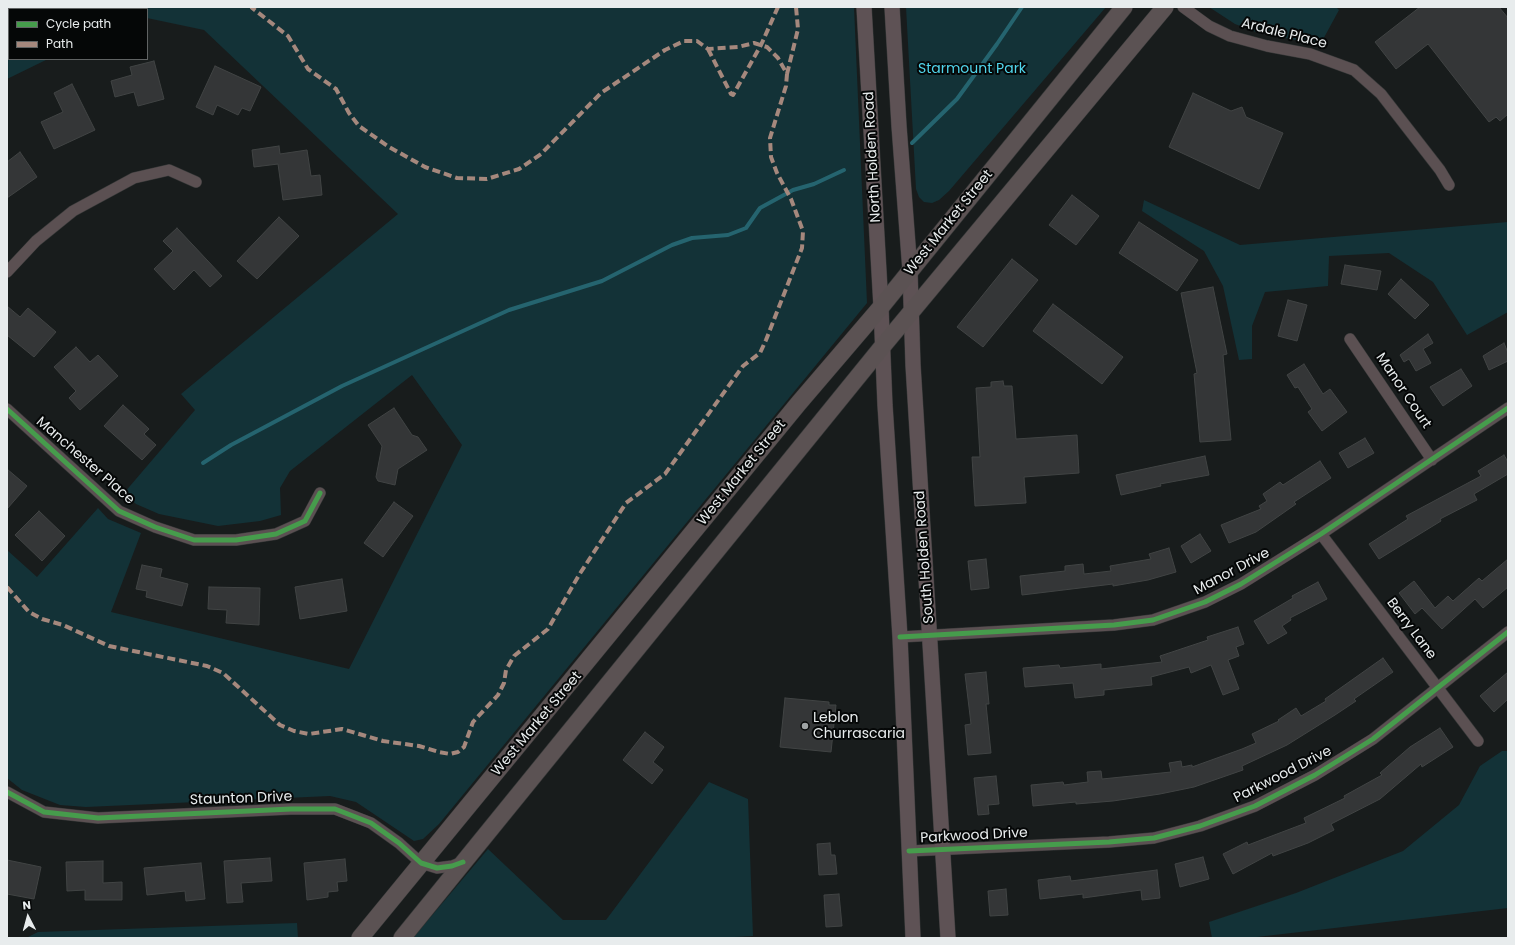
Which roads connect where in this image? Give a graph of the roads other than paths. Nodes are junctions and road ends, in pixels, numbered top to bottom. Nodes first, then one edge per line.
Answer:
1 (864, 7) edge
2 (892, 7) edge
3 (1124, 7) edge
4 (1165, 7) edge
5 (1183, 7) edge
6 (196, 182) dead end
7 (1448, 185) dead end
8 (910, 271) junction
9 (7, 272) edge
10 (882, 307) junction
11 (910, 314) junction
12 (1350, 339) dead end
13 (882, 347) junction
14 (1508, 408) edge
15 (7, 409) edge
16 (1432, 460) junction
17 (320, 493) dead end
18 (1321, 534) junction
19 (1508, 632) edge
20 (930, 635) junction
21 (900, 637) junction
22 (1437, 688) junction
23 (1478, 741) dead end
24 (7, 792) edge
25 (943, 850) junction
26 (910, 851) junction
27 (463, 862) junction
28 (421, 864) junction
29 (360, 938) edge
30 (402, 938) edge
31 (913, 938) edge
32 (948, 938) edge

1 - 10 main road, North Holden Road
2 - 8 main road, North Holden Road
3 - 8 main road, West Market Street
4 - 11 main road, West Market Street
5 - 7 street, Ardale Place
6 - 9 street
8 - 10 main road, West Market Street
8 - 11 main road, South Holden Road
10 - 13 main road
10 - 28 main road, West Market Street
11 - 13 main road, West Market Street
11 - 20 main road, South Holden Road
12 - 16 street, Manor Court
13 - 21 main road
13 - 27 main road, West Market Street
14 - 16 street, Manor Drive
15 - 17 street, Manchester Place
16 - 18 street, Manor Drive
18 - 20 street, Manor Drive
18 - 22 street, Berry Lane
19 - 22 street, Parkwood Drive
20 - 21 street, Manor Drive
20 - 25 main road, South Holden Road
21 - 26 main road
22 - 23 street, Berry Lane
22 - 25 street, Parkwood Drive
24 - 28 street, Staunton Drive
25 - 26 street, Parkwood Drive
25 - 32 main road, South Holden Road
26 - 31 main road
27 - 28 street
27 - 30 main road, West Market Street
28 - 29 main road, West Market Street

